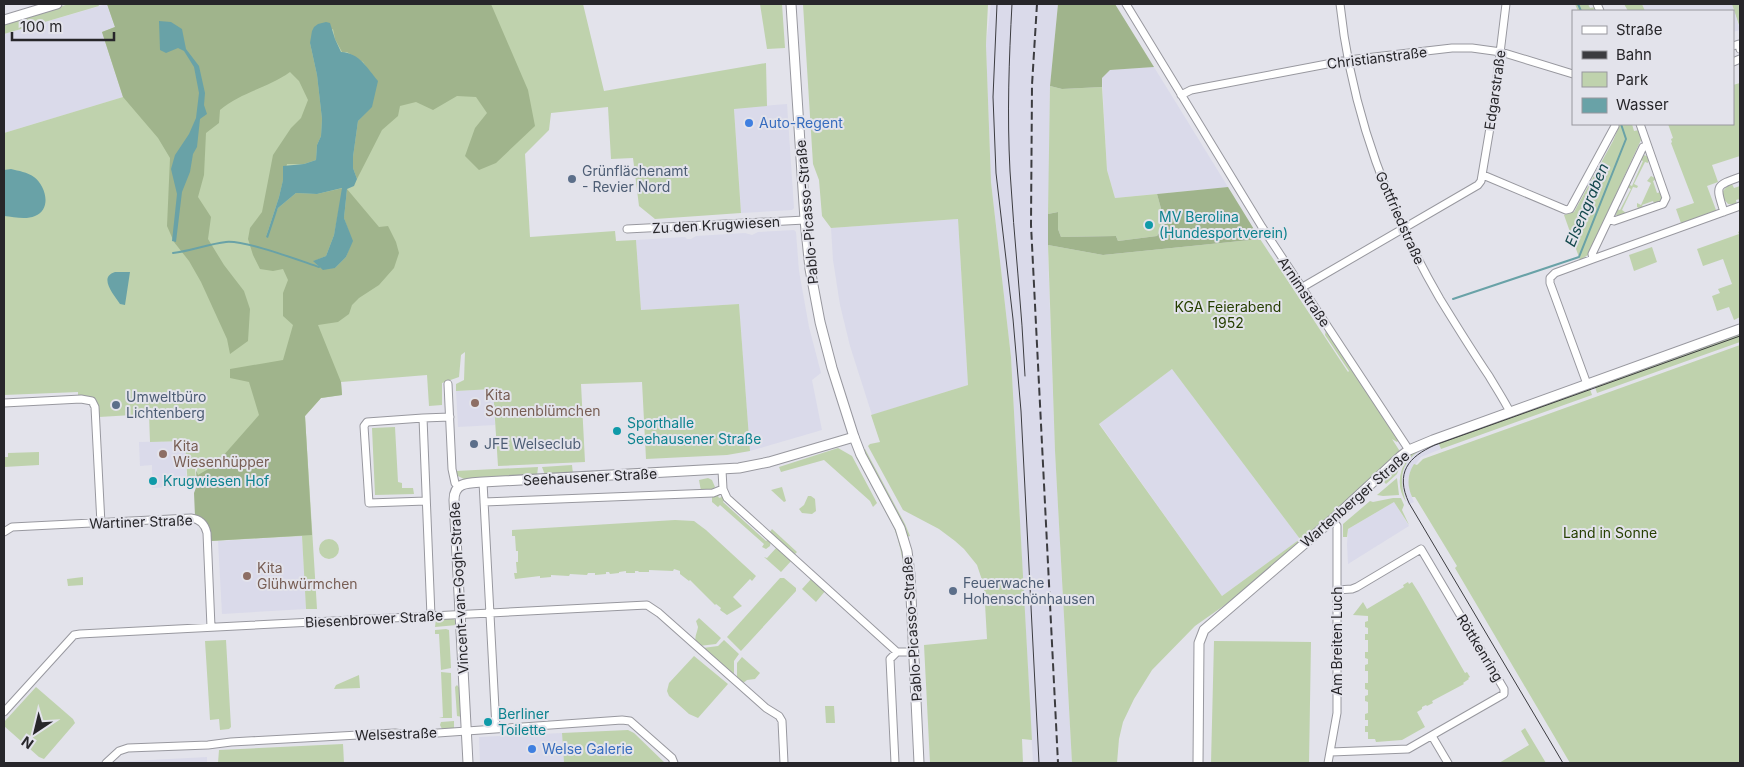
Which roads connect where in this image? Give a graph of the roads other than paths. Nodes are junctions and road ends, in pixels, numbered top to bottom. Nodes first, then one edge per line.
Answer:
1 (57, 4) edge
2 (791, 4) edge
3 (1126, 4) edge
4 (1340, 4) edge
5 (1506, 4) edge
6 (4, 20) edge
7 (1501, 52) junction
8 (1348, 60) junction
9 (1572, 74) edge
10 (1181, 95) junction
11 (1640, 125) edge
12 (1615, 126) dead end
13 (1647, 146) junction
14 (1483, 175) junction
15 (1740, 177) edge
16 (1740, 206) edge
17 (1724, 212) junction
18 (1610, 219) junction
19 (806, 220) junction
20 (627, 229) dead end
21 (1403, 229) junction
22 (1593, 259) junction
23 (1301, 288) junction
24 (1740, 329) edge
25 (448, 384) dead end
26 (1587, 384) junction
27 (4, 403) edge
28 (1510, 412) junction
29 (450, 417) junction
30 (423, 418) junction
31 (854, 437) junction
32 (1410, 450) junction
33 (722, 470) junction
34 (483, 482) junction
35 (458, 486) junction
36 (723, 489) junction
37 (426, 501) junction
38 (484, 502) junction
39 (1332, 520) junction
40 (101, 524) junction
41 (4, 532) edge
42 (1337, 590) junction
43 (490, 613) junction
44 (460, 614) junction
45 (431, 616) junction
46 (212, 627) junction
47 (897, 652) junction
48 (914, 652) junction
49 (4, 712) edge
50 (496, 728) junction
51 (466, 730) junction
52 (1432, 736) junction
53 (1330, 752) junction
54 (106, 763) edge
55 (468, 763) edge
56 (674, 763) edge
57 (784, 763) edge
58 (895, 763) edge
59 (920, 763) edge
60 (1198, 763) edge
61 (1328, 763) edge
62 (1448, 763) edge

1 - 6 street
2 - 19 street, Pablo-Picasso-Straße
3 - 10 street, Arnimstraße
4 - 8 street, Gottfriedstraße
5 - 7 street, Edgarstraße
7 - 8 street, Christianstraße
7 - 9 street, Christianstraße
7 - 14 street, Edgarstraße
8 - 10 street, Christianstraße
8 - 21 street, Gottfriedstraße
10 - 23 street, Arnimstraße
11 - 13 street
12 - 14 street
13 - 18 street
13 - 18 street
14 - 21 street
15 - 17 street
16 - 17 street
17 - 22 street
18 - 22 street
19 - 20 street, Zu den Krugwiesen
19 - 31 street, Pablo-Picasso-Straße
21 - 23 street
21 - 28 street, Gottfriedstraße
22 - 26 street
23 - 32 street, Arnimstraße
24 - 26 street, Wartenberger Straße
25 - 29 street, Vincent-van-Gogh-Straße
26 - 28 street, Wartenberger Straße
27 - 40 street
28 - 32 street, Wartenberger Straße
29 - 30 street, Vincent-van-Gogh-Straße
29 - 35 street, Vincent-van-Gogh-Straße
30 - 37 street, Vincent-van-Gogh-Straße
30 - 37 street, Vincent-van-Gogh-Straße
31 - 33 street, Seehausener Straße
31 - 48 street, Pablo-Picasso-Straße
32 - 39 street, Wartenberger Straße
33 - 34 street, Seehausener Straße
33 - 36 street
34 - 35 street, Seehausener Straße
34 - 38 street
35 - 44 street, Vincent-van-Gogh-Straße
36 - 38 street, Seehausener Straße
36 - 47 street
37 - 45 street, Vincent-van-Gogh-Straße
38 - 43 street
39 - 42 street, Am Breiten Luch
39 - 60 street, Wartenberger Straße
40 - 41 street, Wartiner Straße
40 - 46 street, Wartiner Straße
42 - 52 street, Röttkenring
42 - 53 street, Am Breiten Luch
43 - 44 street, Biesenbrower Straße
43 - 50 street
43 - 57 street, Biesenbrower Straße
44 - 45 street, Biesenbrower Straße
44 - 51 street, Vincent-van-Gogh-Straße
45 - 46 street, Biesenbrower Straße
46 - 49 street, Biesenbrower Straße
47 - 48 street
47 - 58 street, Pablo-Picasso-Straße
48 - 59 street, Pablo-Picasso-Straße
50 - 51 street, Welsestraße
50 - 56 street, Welsestraße
51 - 54 street, Welsestraße
51 - 55 street, Vincent-van-Gogh-Straße
52 - 53 street, Röttkenring
52 - 62 street
53 - 61 street, Am Breiten Luch

